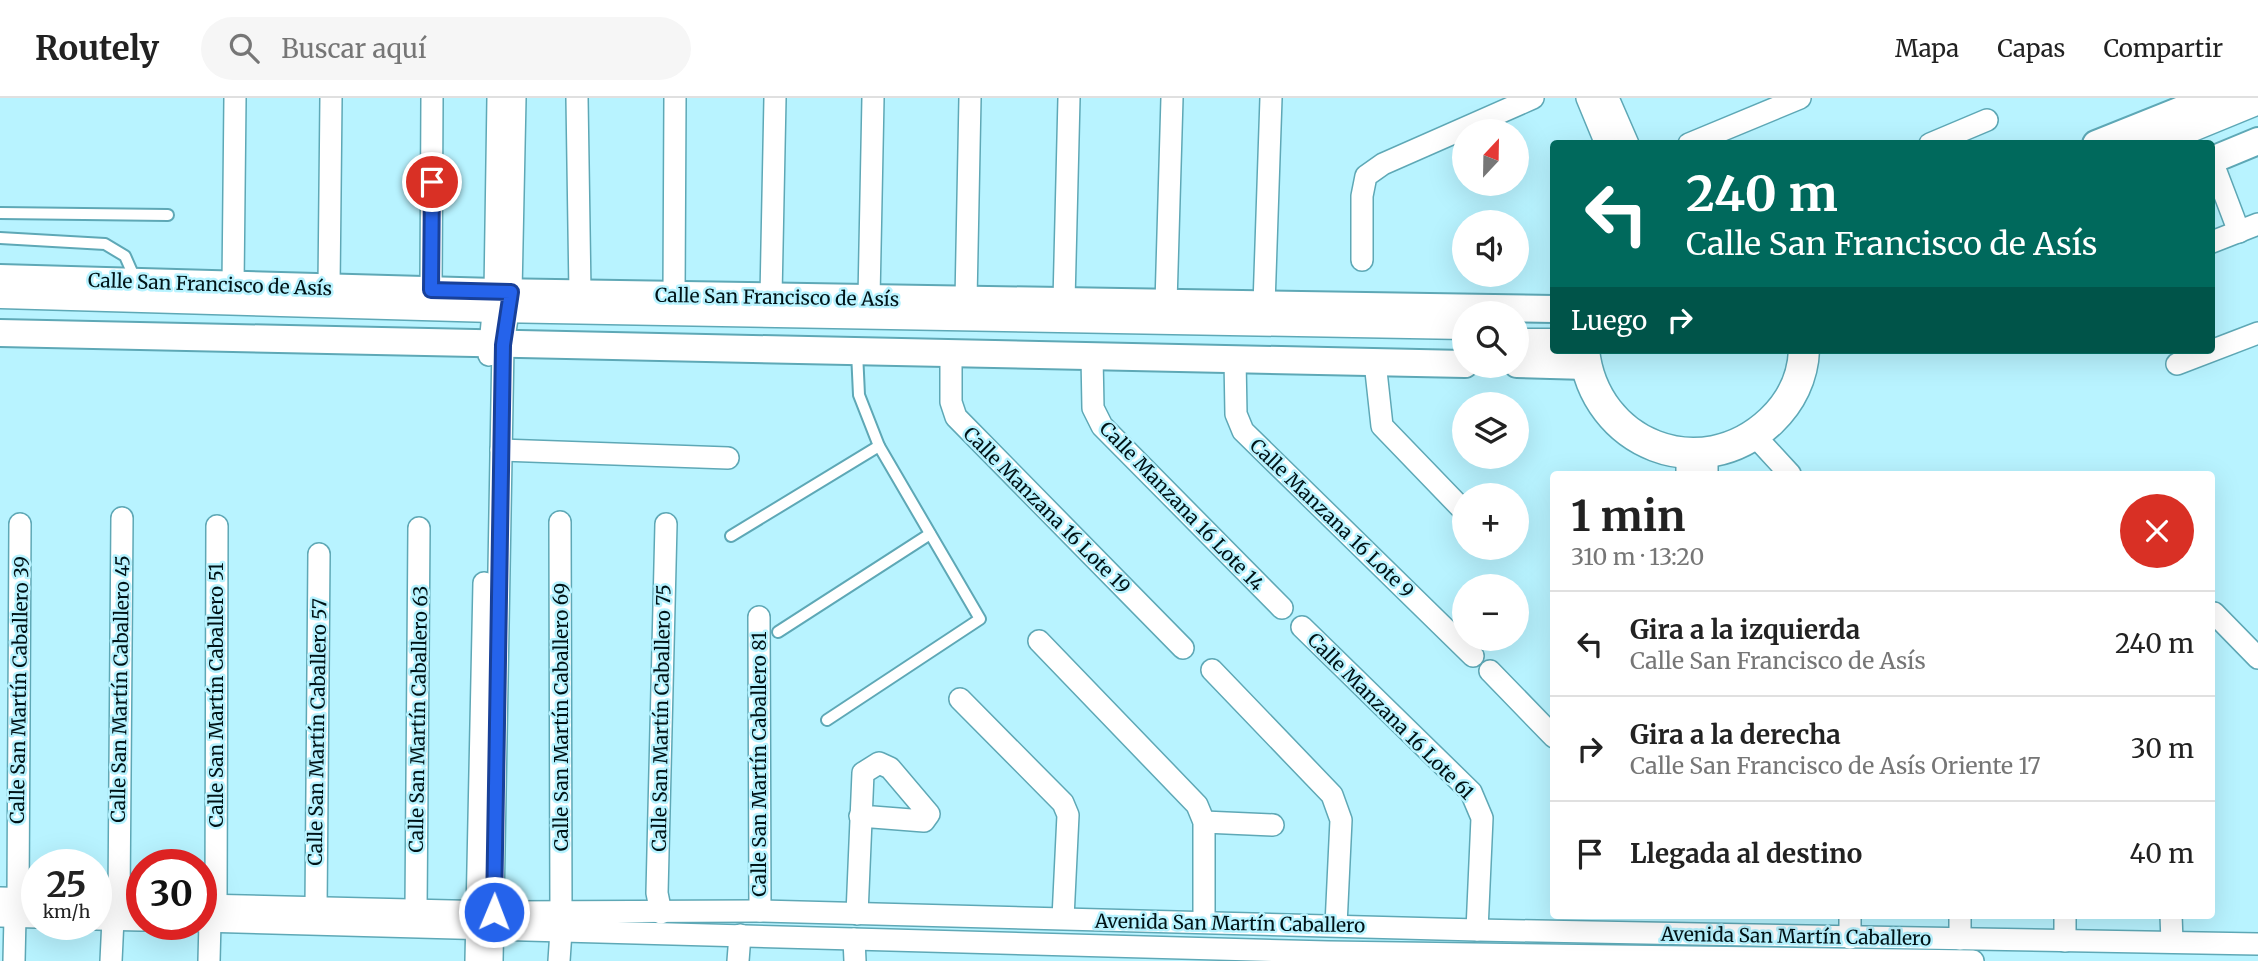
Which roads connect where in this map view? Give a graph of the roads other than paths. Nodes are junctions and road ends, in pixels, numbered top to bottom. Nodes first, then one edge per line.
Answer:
1 (235, 98) edge
2 (331, 98) edge
3 (432, 98) edge
4 (498, 98) edge
5 (515, 98) edge
6 (577, 98) edge
7 (675, 98) edge
8 (775, 98) edge
9 (873, 98) edge
10 (970, 98) edge
11 (1069, 98) edge
12 (1172, 98) edge
13 (1271, 98) edge
14 (1533, 98) edge
15 (1587, 98) edge
16 (1608, 98) edge
17 (1800, 98) edge
18 (2211, 98) edge
19 (2258, 99) edge
20 (1987, 120) dead end
21 (2258, 120) edge
22 (1604, 140) edge
23 (1626, 140) edge
24 (1699, 140) edge
25 (1940, 140) edge
26 (2105, 140) edge
27 (2158, 140) edge
28 (2211, 140) edge
29 (2258, 141) edge
30 (2215, 160) edge
31 (2215, 167) edge
32 (0, 213) edge
33 (168, 215) dead end
34 (2248, 228) edge
35 (0, 238) edge
36 (2215, 241) edge
37 (1362, 260) dead end
38 (0, 278) edge
39 (136, 281) junction
40 (233, 285) junction
41 (328, 287) junction
42 (431, 290) junction
43 (0, 293) edge
44 (580, 293) junction
45 (674, 295) junction
46 (771, 296) junction
47 (869, 298) junction
48 (966, 300) junction
49 (1064, 301) junction
50 (1166, 303) junction
51 (1264, 304) junction
52 (1550, 309) edge
53 (0, 313) edge
54 (499, 318) junction
55 (1452, 324) edge
56 (1529, 324) edge
57 (1550, 325) edge
58 (2258, 332) edge
59 (0, 333) edge
60 (1452, 343) edge
61 (1529, 344) edge
62 (1550, 344) edge
63 (2215, 350) edge
64 (857, 352) junction
65 (951, 354) junction
66 (1804, 354) edge
67 (2204, 354) edge
68 (1092, 356) junction
69 (1585, 358) edge
70 (1235, 359) junction
71 (1375, 362) junction
72 (1452, 363) edge
73 (1529, 363) edge
74 (2177, 365) dead end
75 (1755, 436) junction
76 (879, 446) junction
77 (501, 450) junction
78 (728, 458) dead end
79 (1697, 464) edge
80 (1785, 469) edge
81 (1452, 499) edge
82 (122, 517) dead end
83 (560, 522) dead end
84 (20, 524) dead end
85 (666, 524) dead end
86 (217, 526) dead end
87 (419, 528) dead end
88 (930, 534) junction
89 (731, 536) dead end
90 (319, 554) dead end
91 (1282, 608) dead end
92 (2215, 614) edge
93 (759, 617) dead end
94 (1302, 627) dead end
95 (778, 632) dead end
96 (1039, 641) dead end
97 (1183, 648) dead end
98 (1473, 656) dead end
99 (2258, 658) edge
100 (1212, 670) dead end
101 (1490, 671) dead end
102 (960, 699) dead end
103 (827, 720) dead end
104 (1550, 733) edge
105 (860, 816) dead end
106 (1205, 822) junction
107 (1273, 825) dead end
108 (111, 849) edge
109 (209, 849) edge
110 (18, 908) edge
111 (316, 909) junction
112 (416, 910) junction
113 (760, 911) junction
114 (217, 913) edge
115 (217, 913) edge
116 (661, 913) junction
117 (857, 914) junction
118 (1063, 918) junction
119 (1095, 919) junction
120 (1850, 919) edge
121 (1960, 919) edge
122 (2065, 919) edge
123 (2171, 919) edge
124 (485, 920) junction
125 (561, 921) junction
126 (1204, 922) junction
127 (1679, 924) edge
128 (1702, 924) edge
129 (1336, 925) junction
130 (1477, 930) junction
131 (740, 935) junction
132 (854, 939) junction
133 (1850, 939) junction
134 (1960, 939) junction
135 (110, 940) edge
136 (208, 940) edge
137 (2065, 941) junction
138 (2172, 942) junction
139 (2258, 944) edge
140 (972, 951) edge
141 (1095, 953) edge
142 (1210, 955) edge
143 (1329, 956) edge
144 (1453, 957) edge
145 (1570, 959) edge
146 (1679, 959) edge
147 (1701, 959) edge
148 (1814, 960) edge
149 (1929, 960) edge
150 (14, 961) edge
151 (111, 961) edge
152 (209, 961) edge
153 (477, 961) edge
154 (492, 961) edge
155 (559, 961) edge
156 (738, 961) edge
157 (855, 961) edge
158 (1973, 961) edge

1 - 40 street
2 - 41 street
3 - 42 street
4 - 54 street
5 - 54 street
6 - 44 street
7 - 45 street
8 - 46 street
9 - 47 street
10 - 48 street
11 - 49 street
12 - 50 street
13 - 51 street
14 - 37 street
15 - 22 street
16 - 23 street
17 - 24 street
18 - 26 street
19 - 27 main road
20 - 25 street
21 - 28 main road
29 - 30 street
31 - 34 street
32 - 33 lane
34 - 36 street
35 - 39 lane
38 - 39 street, Calle San Francisco de Asís
39 - 40 street, Calle San Francisco de Asís
40 - 41 street, Calle San Francisco de Asís
41 - 42 street, Calle San Francisco de Asís
42 - 54 street, Calle San Francisco de Asís
43 - 54 main road, Calle San Francisco de Asís
44 - 45 street, Calle San Francisco de Asís
44 - 54 street, Calle San Francisco de Asís
45 - 46 street, Calle San Francisco de Asís
46 - 47 street, Calle San Francisco de Asís
47 - 48 street, Calle San Francisco de Asís
48 - 49 street, Calle San Francisco de Asís
49 - 50 street, Calle San Francisco de Asís
50 - 51 street, Calle San Francisco de Asís
51 - 52 street, Calle San Francisco de Asís
53 - 54 main road, Calle San Francisco de Asís
54 - 55 main road, Calle San Francisco de Asís
54 - 59 street, Calle San Francisco de Asís
54 - 60 main road, Calle San Francisco de Asís
54 - 64 street, Calle San Francisco de Asís
54 - 77 street
54 - 124 street
56 - 57 main road
58 - 63 street
61 - 62 main road
64 - 65 street, Calle San Francisco de Asís
64 - 76 lane
65 - 68 street, Calle San Francisco de Asís
65 - 97 street, Calle Manzana 16 Lote 19
66 - 75 main road
67 - 74 street
68 - 70 street, Calle San Francisco de Asís
68 - 91 street, Calle Manzana 16 Lote 14
69 - 73 street
69 - 79 main road
70 - 71 street, Calle San Francisco de Asís
70 - 98 street, Calle Manzana 16 Lote 9
71 - 72 street, Calle San Francisco de Asís
71 - 81 street
75 - 79 main road
75 - 80 street
76 - 88 lane
76 - 89 lane
77 - 78 street
77 - 124 street
82 - 108 street, Calle San Martín Caballero 45
83 - 125 street, Calle San Martín Caballero 69
84 - 110 street, Calle San Martín Caballero 39
85 - 116 street, Calle San Martín Caballero 75
86 - 109 street, Calle San Martín Caballero 51
87 - 112 street, Calle San Martín Caballero 63
88 - 95 lane
88 - 103 lane
90 - 111 street, Calle San Martín Caballero 57
92 - 99 street
93 - 113 street, Calle San Martín Caballero 81
94 - 130 street, Calle Manzana 16 Lote 61
96 - 106 street
100 - 129 street
101 - 104 street
102 - 118 street
105 - 117 street
106 - 107 street
106 - 126 street
110 - 150 street, Calle San Martín Caballero 39
111 - 112 street, Avenida San Martín Caballero
111 - 115 street, Avenida San Martín Caballero
112 - 124 street, Avenida San Martín Caballero
113 - 116 street, Avenida San Martín Caballero
113 - 117 street, Avenida San Martín Caballero
114 - 124 street, Avenida San Martín Caballero
116 - 125 street, Avenida San Martín Caballero
117 - 118 street, Avenida San Martín Caballero
118 - 119 street, Avenida San Martín Caballero
119 - 126 street, Avenida San Martín Caballero
119 - 141 street
120 - 133 street
121 - 134 street
122 - 137 street
123 - 138 street
124 - 125 street, Avenida San Martín Caballero
124 - 153 street
124 - 154 street
125 - 131 street, Avenida San Martín Caballero
125 - 155 street, Calle San Martín Caballero 69
126 - 129 street, Avenida San Martín Caballero
127 - 128 street, Avenida San Martín Caballero
127 - 130 street, Avenida San Martín Caballero
127 - 146 street
128 - 133 street, Avenida San Martín Caballero
128 - 147 street
129 - 130 street, Avenida San Martín Caballero
131 - 132 street, Avenida San Martín Caballero
131 - 156 street
132 - 140 street, Avenida San Martín Caballero
132 - 157 street
133 - 134 street, Avenida San Martín Caballero
134 - 137 street, Avenida San Martín Caballero
135 - 151 street, Calle San Martín Caballero 45
136 - 152 street, Calle San Martín Caballero 51
137 - 138 street, Avenida San Martín Caballero
138 - 139 street, Avenida San Martín Caballero
140 - 141 street, Avenida San Martín Caballero
141 - 142 street, Avenida San Martín Caballero
142 - 143 street, Avenida San Martín Caballero
143 - 144 street, Avenida San Martín Caballero
144 - 145 street, Avenida San Martín Caballero
145 - 146 street, Avenida San Martín Caballero
146 - 147 street, Avenida San Martín Caballero
147 - 148 street, Avenida San Martín Caballero
148 - 149 street, Avenida San Martín Caballero
149 - 158 street, Avenida San Martín Caballero

